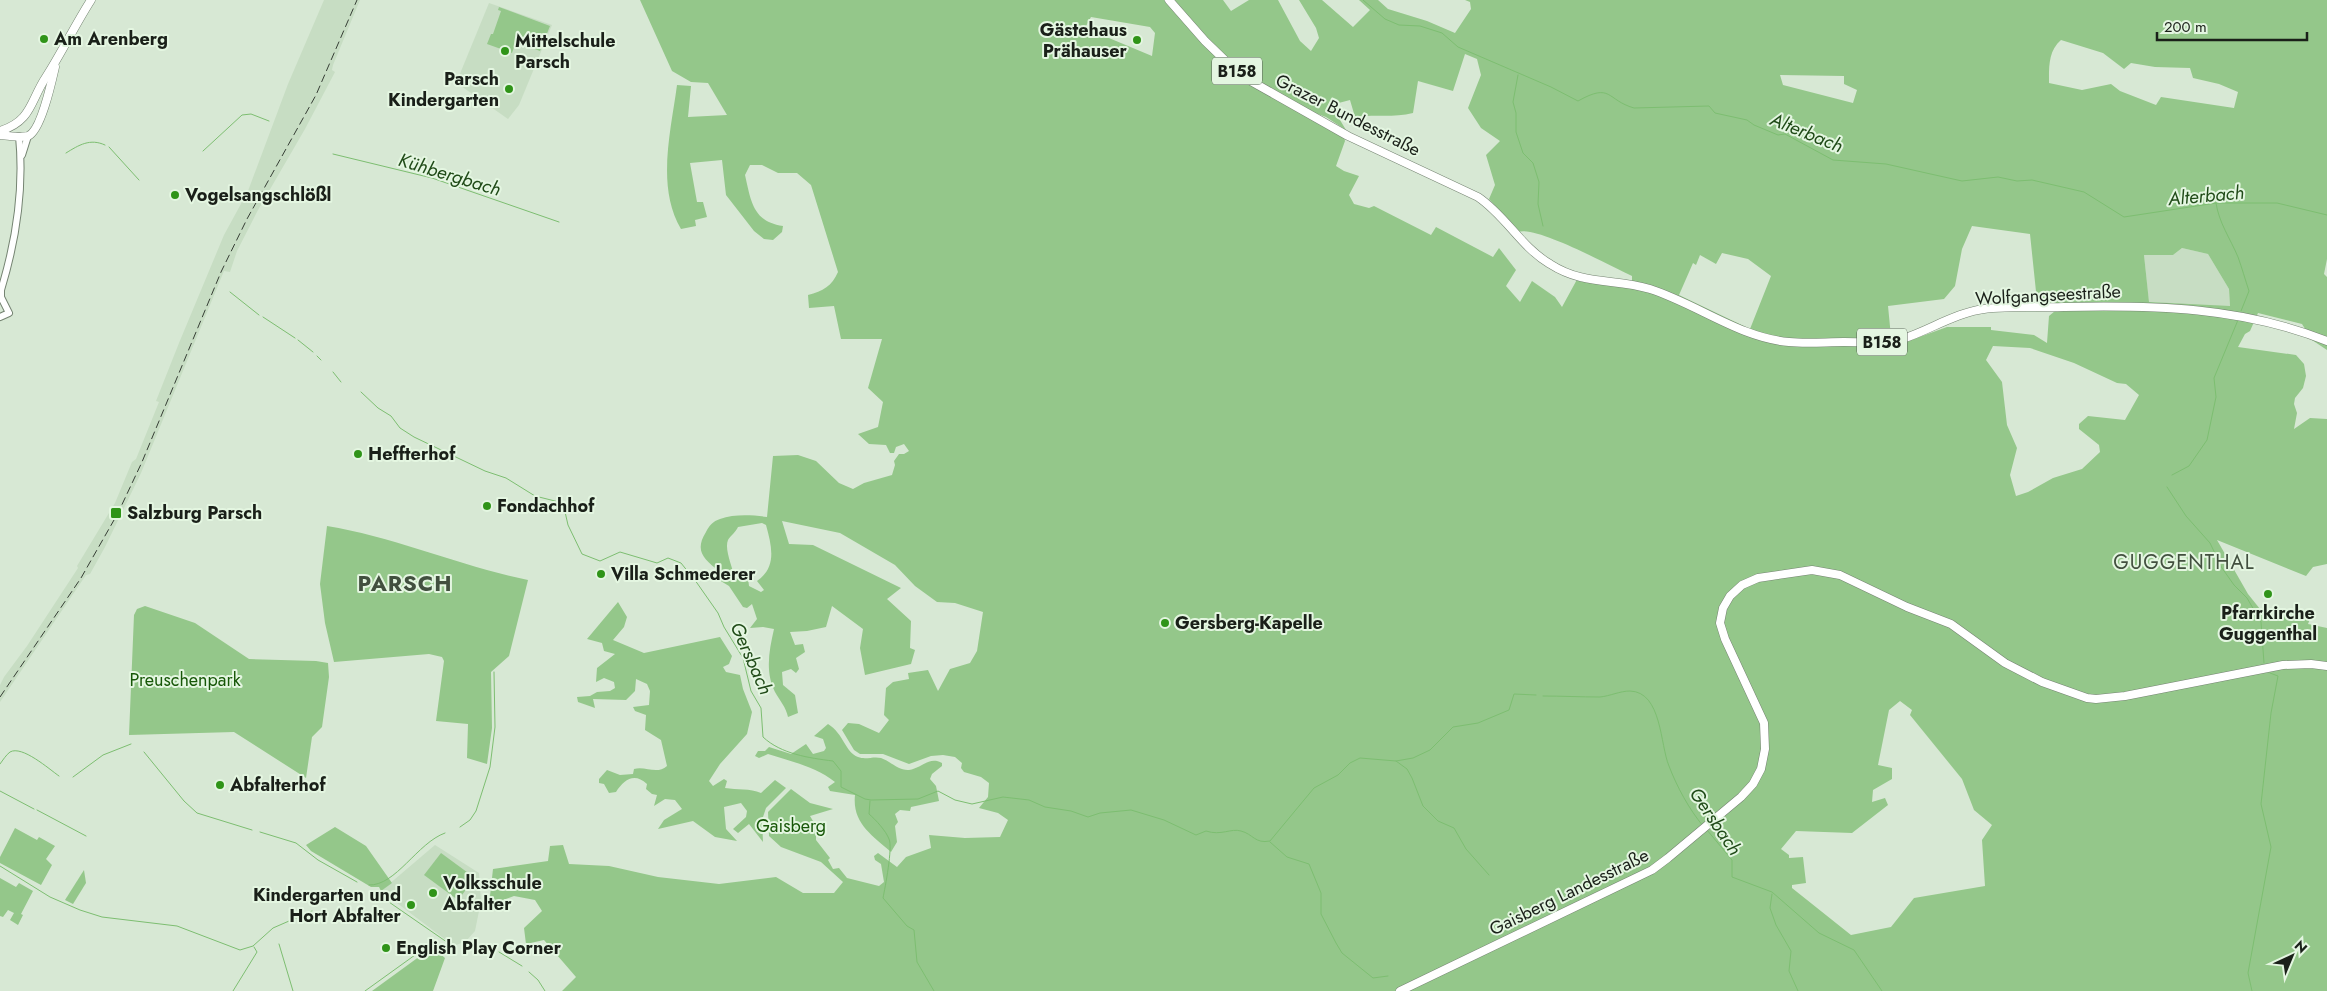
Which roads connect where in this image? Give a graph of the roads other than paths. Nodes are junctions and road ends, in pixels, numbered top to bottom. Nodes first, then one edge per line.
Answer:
1 (91, 0) edge
2 (1169, 0) edge
3 (55, 65) junction
4 (30, 114) junction
5 (41, 118) junction
6 (0, 131) edge
7 (0, 135) edge
8 (19, 136) junction
9 (28, 136) junction
10 (22, 156) junction
11 (1523, 243) joint
12 (2, 306) edge
13 (0, 317) edge
14 (2327, 342) edge
15 (2327, 666) edge
16 (1400, 991) edge

1 - 3 main road
2 - 11 main road, Grazer Bundesstraße / B158
3 - 4 main road
3 - 5 main road
4 - 5 main road
4 - 6 main road
4 - 8 main road
5 - 9 main road
7 - 8 main road
8 - 9 main road
8 - 10 street
9 - 10 street
10 - 12 street
11 - 14 main road, Wolfgangseestraße / B158
12 - 13 street
15 - 16 main road, Gaisberg Landesstraße

